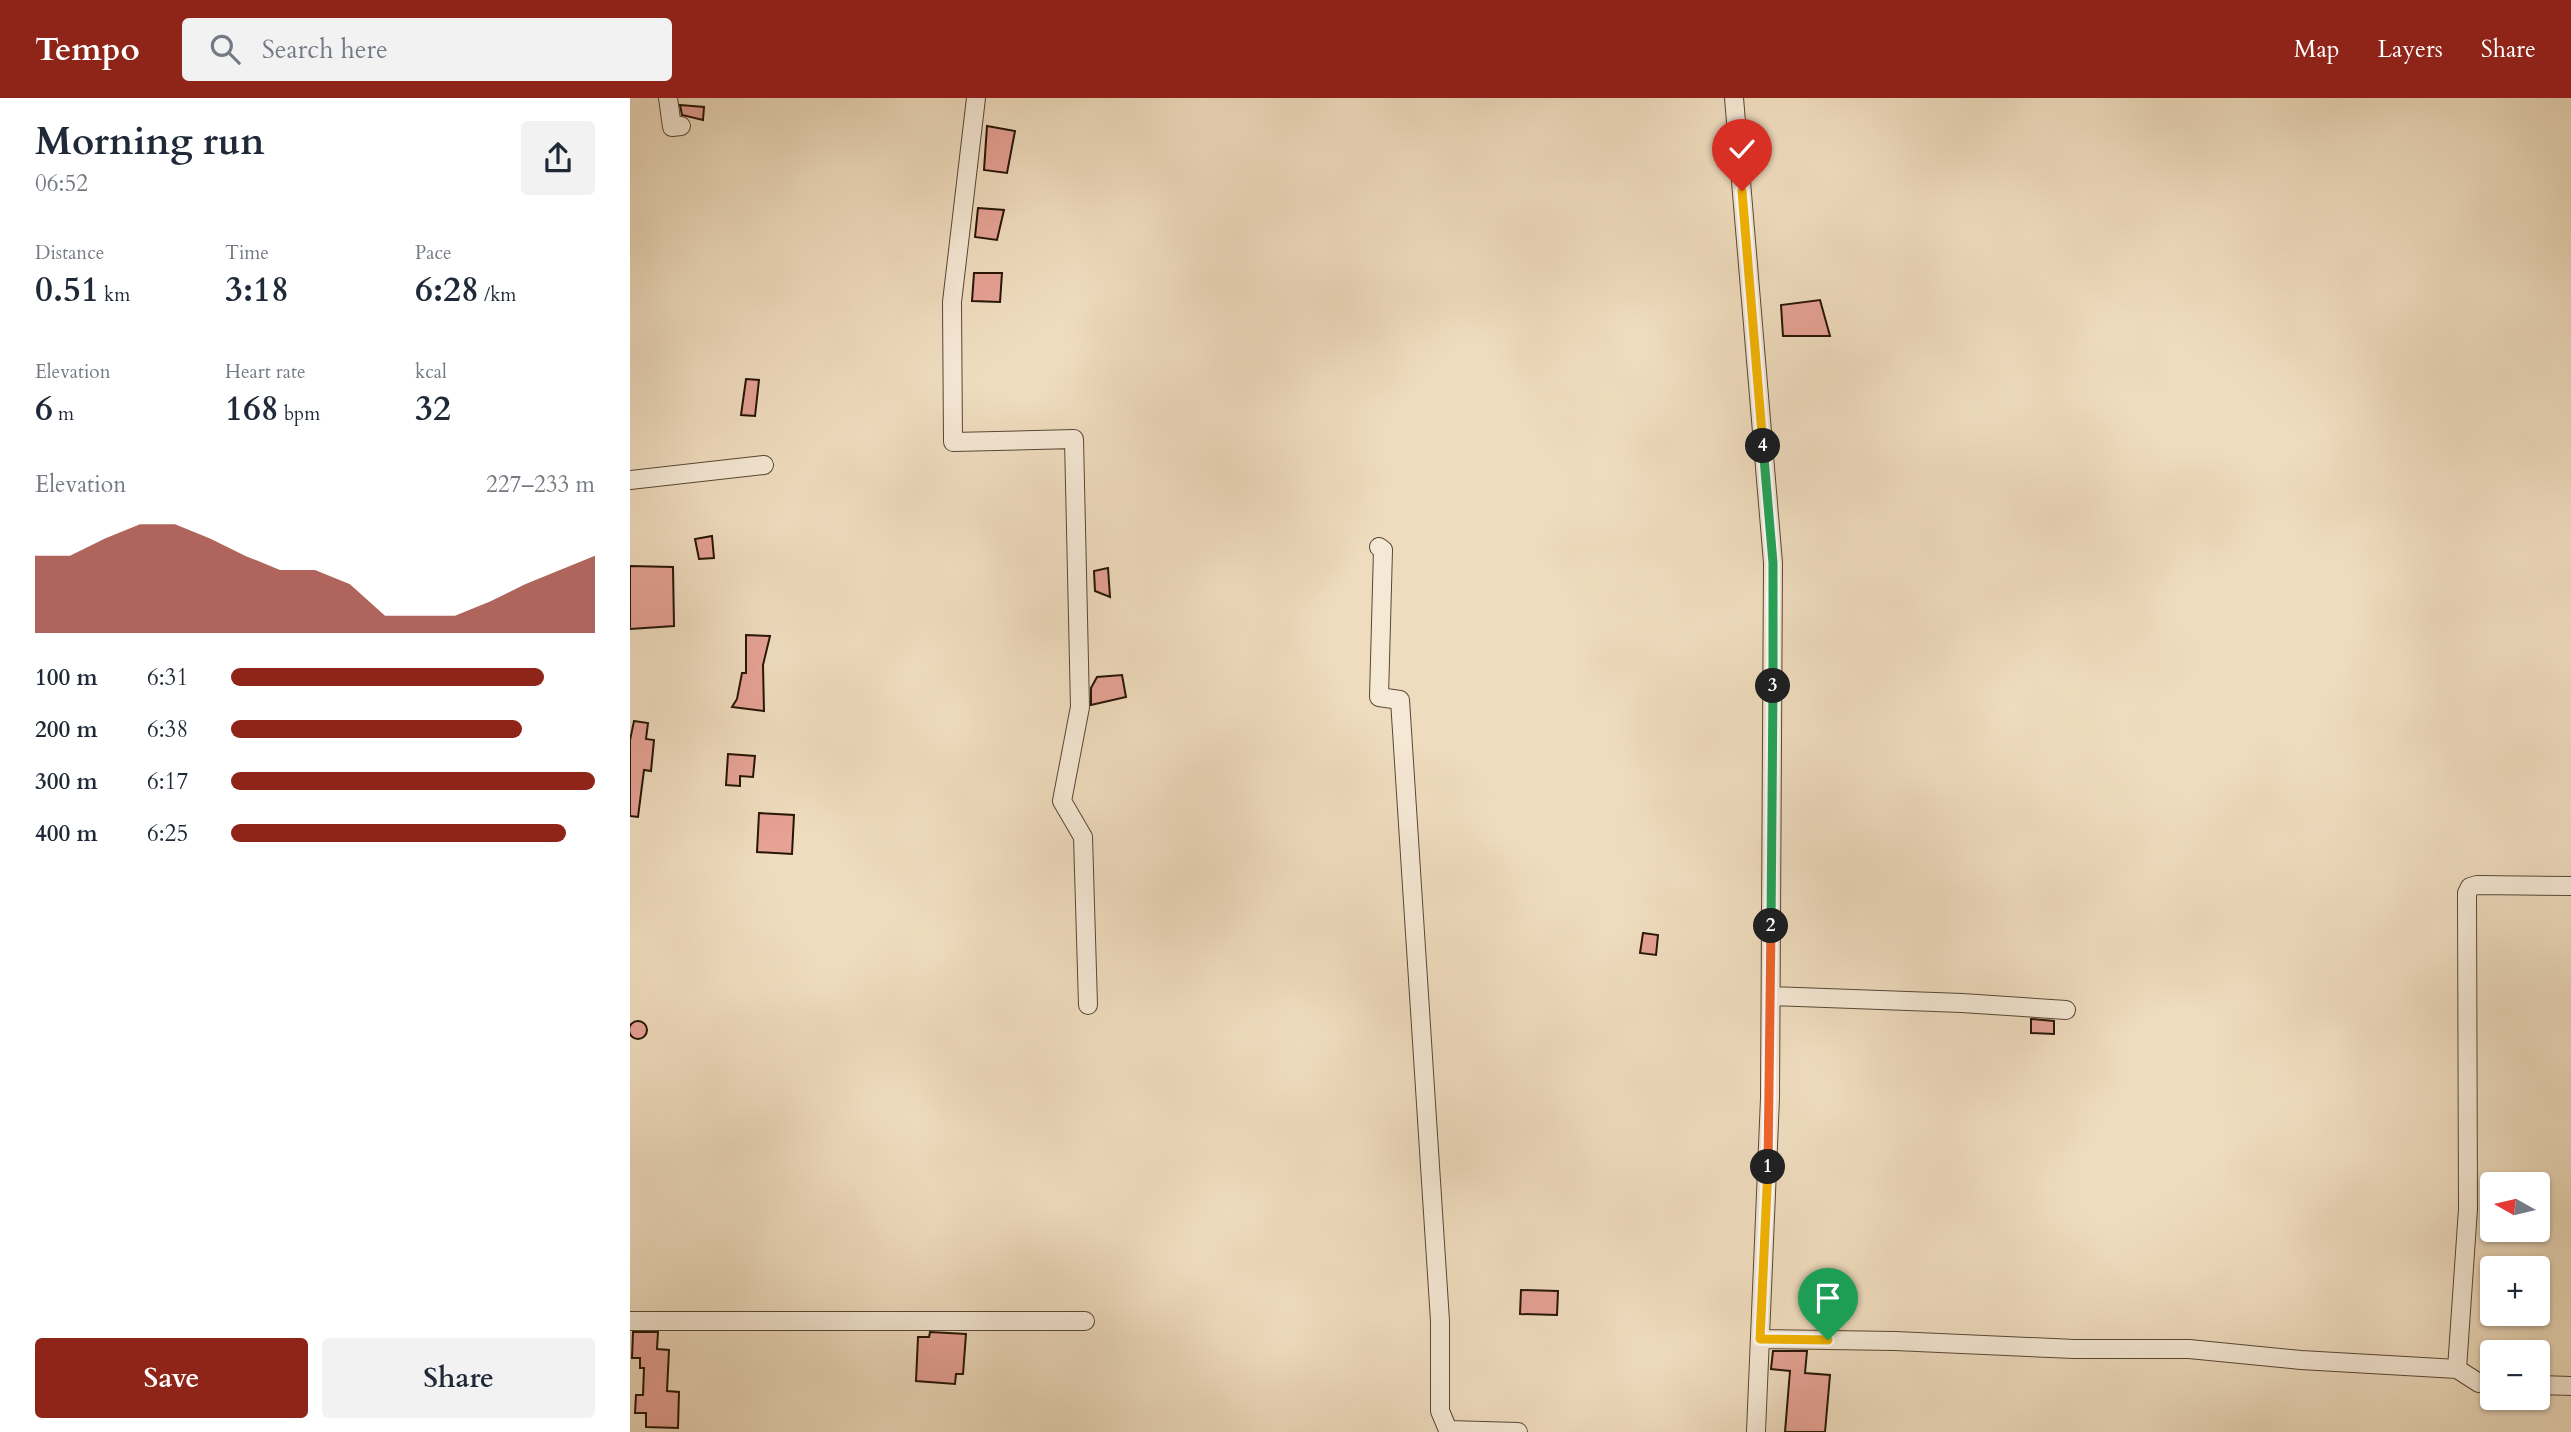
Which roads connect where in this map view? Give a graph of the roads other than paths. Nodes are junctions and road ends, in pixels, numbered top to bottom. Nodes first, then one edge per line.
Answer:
1 (668, 98) edge
2 (976, 98) edge
3 (1734, 98) edge
4 (681, 126) dead end
5 (764, 465) dead end
6 (630, 480) edge
7 (1379, 547) dead end
8 (2571, 886) edge
9 (1771, 996) junction
10 (1088, 1005) dead end
11 (2066, 1010) dead end
12 (630, 1321) edge
13 (1085, 1321) dead end
14 (1760, 1339) junction
15 (2457, 1369) junction
16 (2480, 1383) edge
17 (2550, 1385) edge
18 (2571, 1386) edge
19 (1518, 1432) edge
20 (1756, 1432) edge

1 - 4 street
2 - 10 street
3 - 9 street
5 - 6 street
7 - 19 street
8 - 15 street
9 - 11 street
9 - 14 street
12 - 13 street
14 - 15 street
14 - 20 street
15 - 16 street
17 - 18 street

